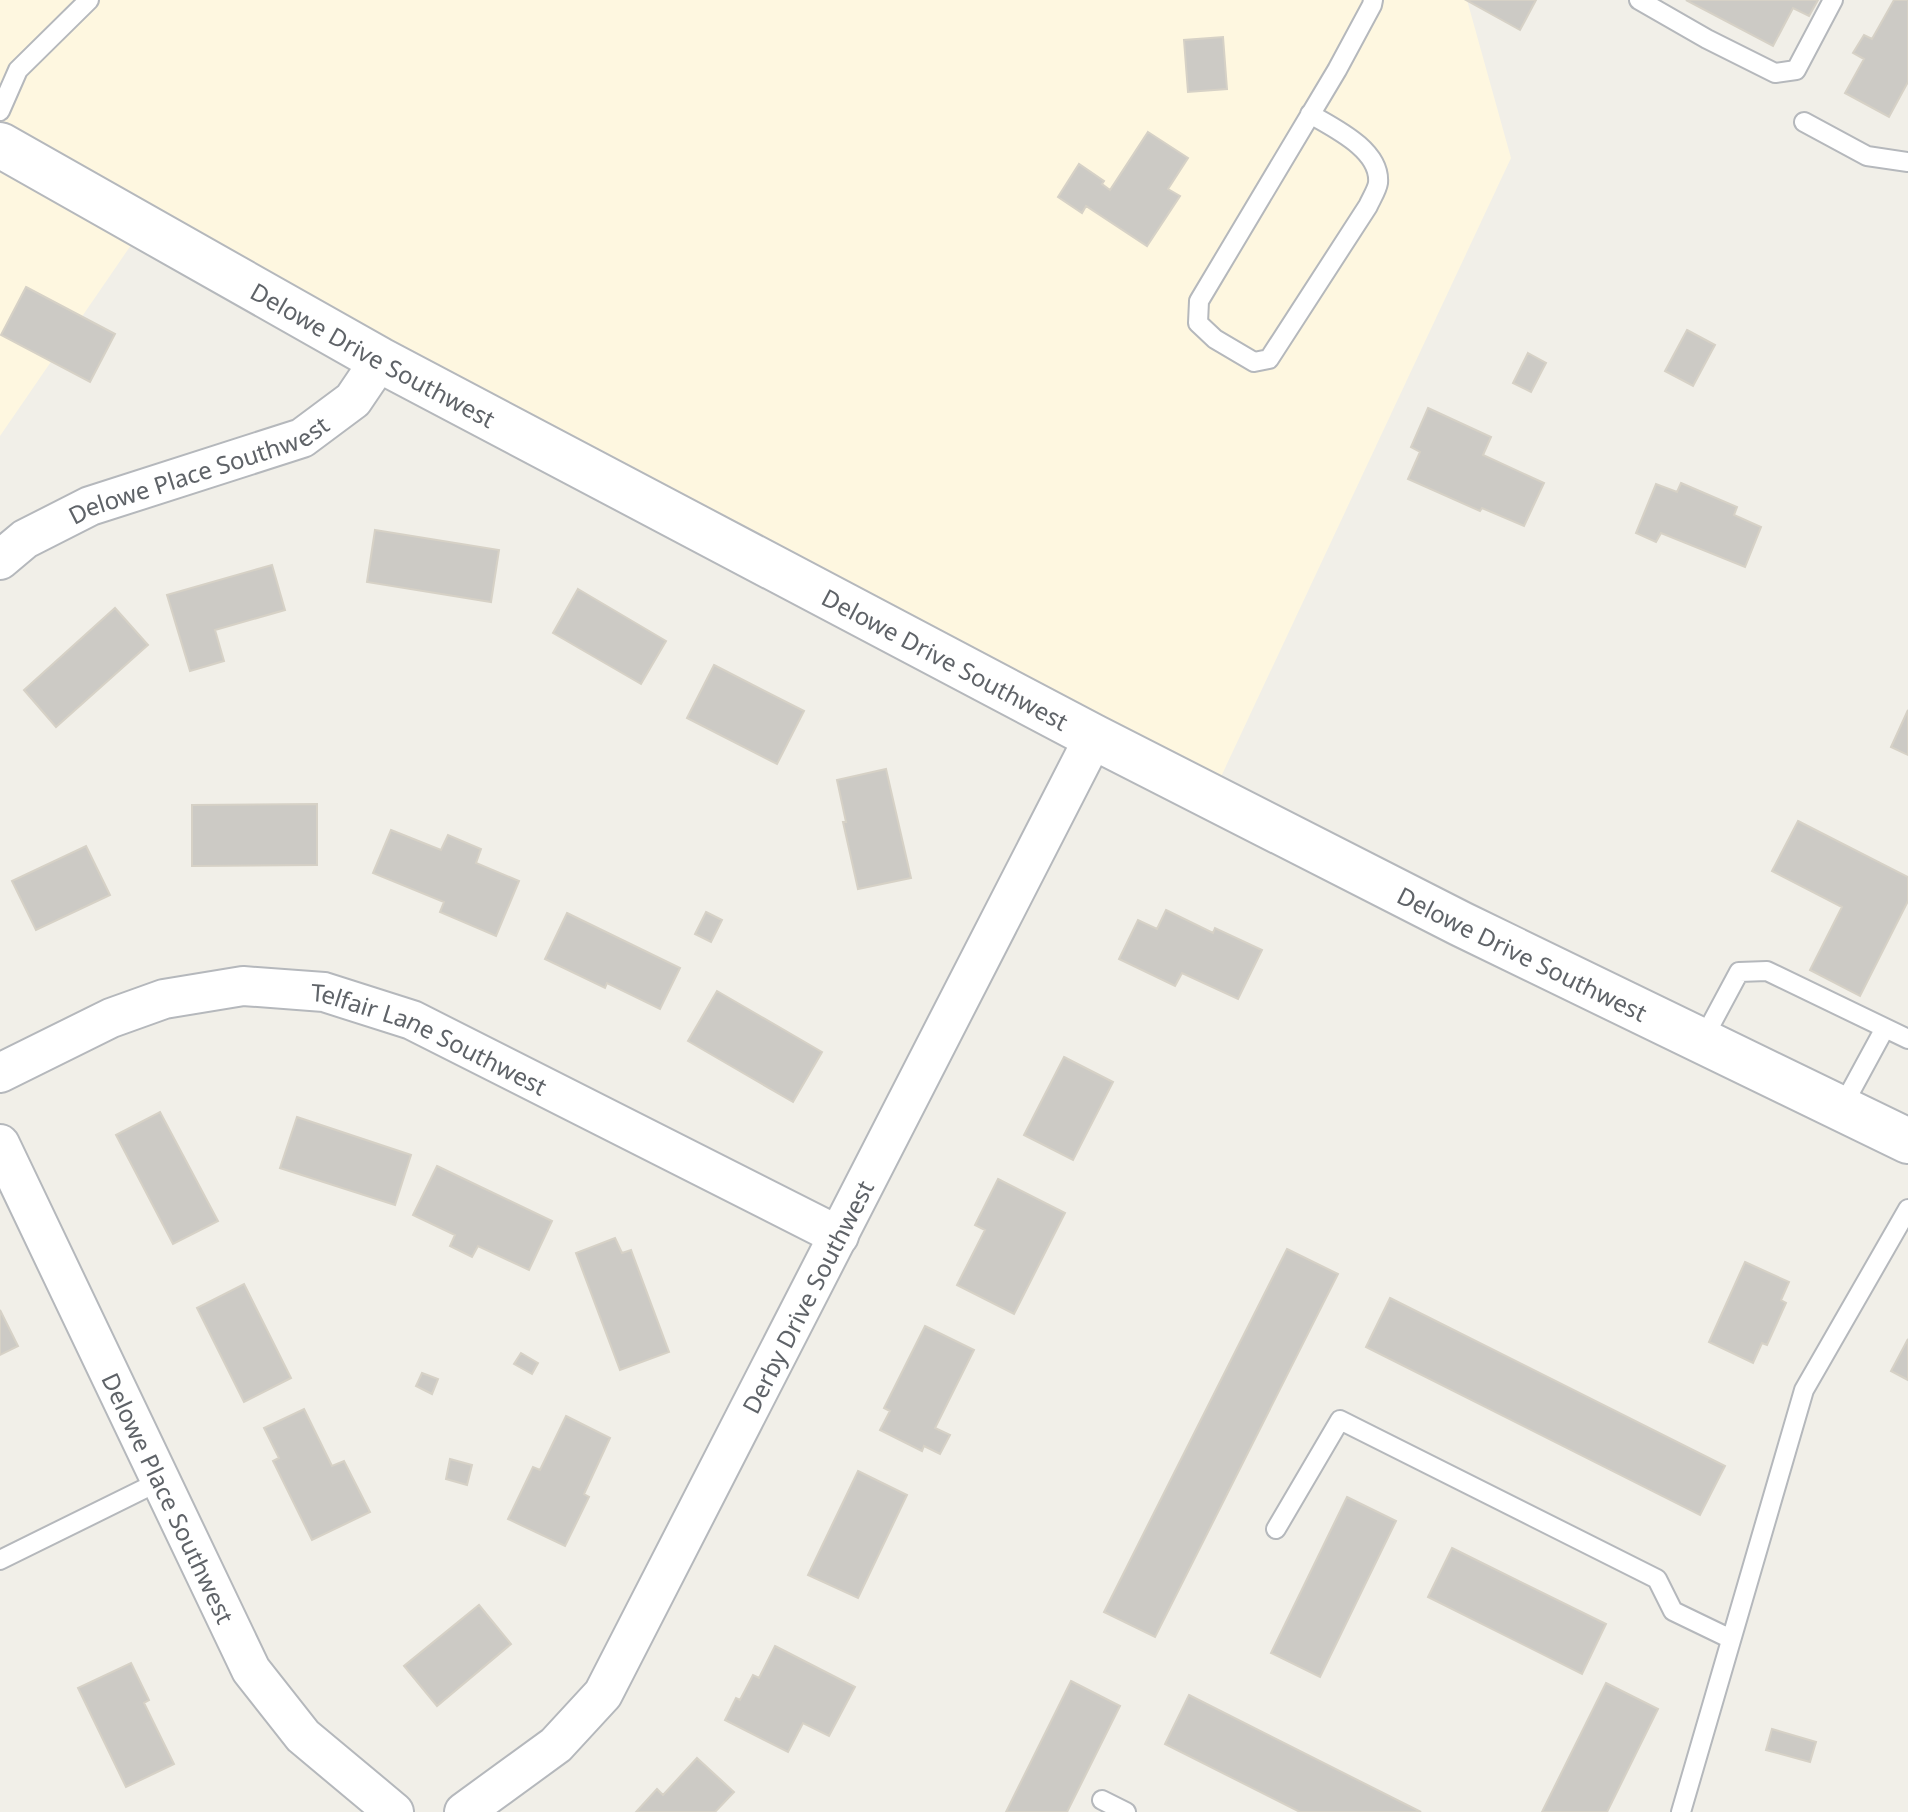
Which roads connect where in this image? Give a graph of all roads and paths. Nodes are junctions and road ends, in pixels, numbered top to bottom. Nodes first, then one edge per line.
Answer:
1 (89, 0) edge
2 (1373, 0) edge
3 (1639, 0) edge
4 (1833, 0) edge
5 (0, 111) edge
6 (1310, 114) junction
7 (1804, 122) dead end
8 (0, 145) edge
9 (1908, 162) edge
10 (380, 360) junction
11 (0, 560) edge
12 (1094, 737) junction
13 (1885, 1028) junction
14 (1908, 1039) edge
15 (1702, 1041) junction
16 (0, 1073) edge
17 (1841, 1109) junction
18 (1908, 1141) edge
19 (0, 1144) edge
20 (1908, 1209) edge
21 (839, 1236) junction
22 (160, 1481) junction
23 (1276, 1529) dead end
24 (0, 1560) edge
25 (1731, 1639) junction
26 (1102, 1800) dead end
27 (394, 1812) edge
28 (464, 1812) edge
29 (1126, 1812) edge
30 (1681, 1812) edge

1 - 5 lane
2 - 6 lane
3 - 4 lane
6 - 6 lane
7 - 9 lane
8 - 10 street, Delowe Drive Southwest
10 - 11 street, Delowe Place Southwest
10 - 12 street, Delowe Drive Southwest
12 - 15 street, Delowe Drive Southwest
12 - 21 street, Derby Drive Southwest
13 - 14 lane
13 - 15 lane
13 - 17 lane
15 - 17 street, Delowe Drive Southwest
16 - 21 street, Telfair Lane Southwest
17 - 18 street, Delowe Drive Southwest
19 - 22 street, Delowe Place Southwest
20 - 25 lane
21 - 28 street, Derby Drive Southwest
22 - 24 lane
22 - 27 street, Delowe Place Southwest
23 - 25 lane
25 - 30 lane
26 - 29 lane

